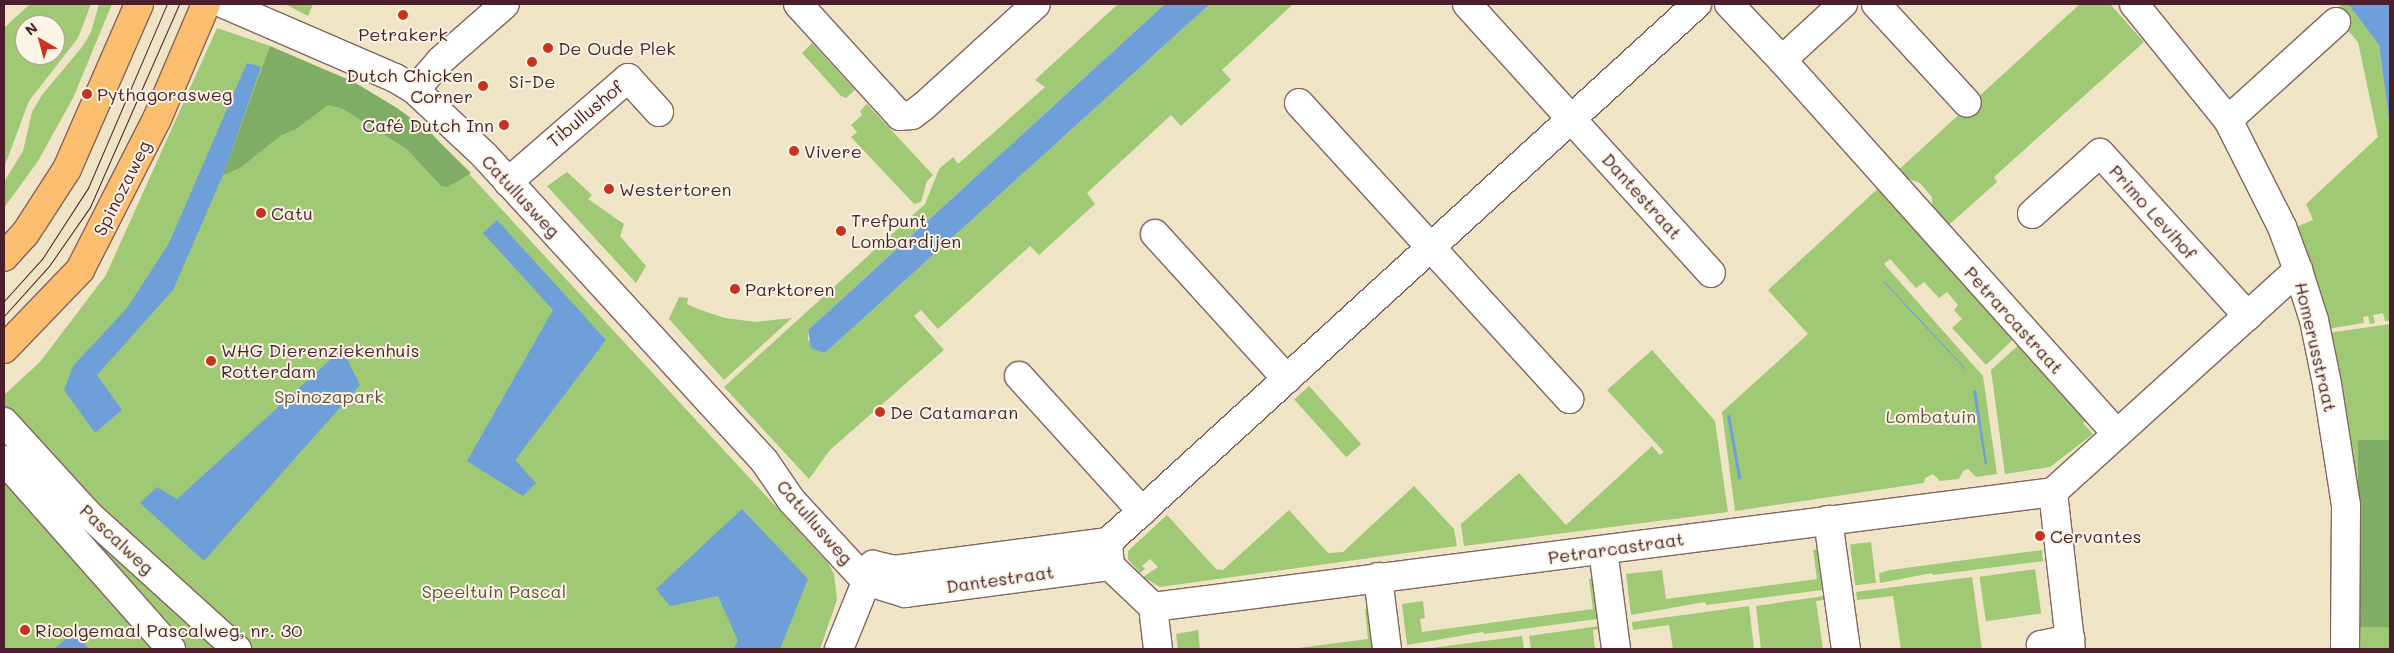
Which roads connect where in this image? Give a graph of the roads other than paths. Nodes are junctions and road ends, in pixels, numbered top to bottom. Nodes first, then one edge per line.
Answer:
1 (139, 4) edge
2 (206, 4) edge
3 (224, 4) edge
4 (505, 4) edge
5 (798, 4) edge
6 (1036, 4) edge
7 (1467, 4) edge
8 (1697, 4) edge
9 (1729, 4) edge
10 (1843, 4) edge
11 (1876, 4) edge
12 (2134, 4) edge
13 (2336, 22) dead end
14 (1782, 60) junction
15 (415, 90) junction
16 (1298, 102) dead end
17 (1967, 103) dead end
18 (659, 112) dead end
19 (1572, 118) junction
20 (2228, 120) junction
21 (508, 182) junction
22 (2032, 214) dead end
23 (1155, 234) dead end
24 (1431, 247) junction
25 (4, 257) edge
26 (2298, 270) junction
27 (1712, 273) dead end
28 (2248, 316) junction
29 (4, 349) edge
30 (1019, 376) dead end
31 (1288, 379) junction
32 (1569, 399) dead end
33 (4, 422) edge
34 (2117, 434) junction
35 (4, 460) edge
36 (2054, 492) junction
37 (1142, 511) junction
38 (1828, 520) junction
39 (1603, 550) junction
40 (1109, 554) junction
41 (870, 573) junction
42 (1378, 577) junction
43 (1153, 607) junction
44 (2071, 644) edge
45 (171, 649) edge
46 (237, 649) edge
47 (839, 649) edge
48 (1158, 649) edge
49 (1387, 649) edge
50 (1616, 649) edge
51 (1846, 649) edge
52 (2042, 649) edge
53 (2345, 649) edge

1 - 25 main road
2 - 29 main road, Spinozaweg
3 - 15 street, Catullusweg
4 - 15 street
5 - 6 street
7 - 19 street, Dantestraat
8 - 19 street
9 - 14 street
10 - 14 street
11 - 17 street
12 - 20 street, Homerusstraat
13 - 20 street
14 - 34 street, Petrarcastraat
15 - 21 street, Catullusweg
16 - 24 street
18 - 21 street, Tibullushof
19 - 24 street
19 - 27 street, Dantestraat
20 - 26 street, Homerusstraat
21 - 41 street, Catullusweg
22 - 28 street, Primo Levihof
23 - 31 street
24 - 31 street
24 - 32 street
26 - 28 street
26 - 53 street, Homerusstraat
28 - 34 street
30 - 37 street
31 - 37 street
33 - 46 street, Pascalweg
34 - 36 street
35 - 45 street, Pascalweg
36 - 38 street, Petrarcastraat
36 - 44 street
37 - 40 street
38 - 39 street, Petrarcastraat
38 - 51 street
39 - 42 street, Petrarcastraat
39 - 50 street
40 - 41 street, Dantestraat
40 - 43 street
41 - 47 street, Catullusweg
42 - 43 street, Petrarcastraat
42 - 49 street
43 - 48 street
44 - 52 street

